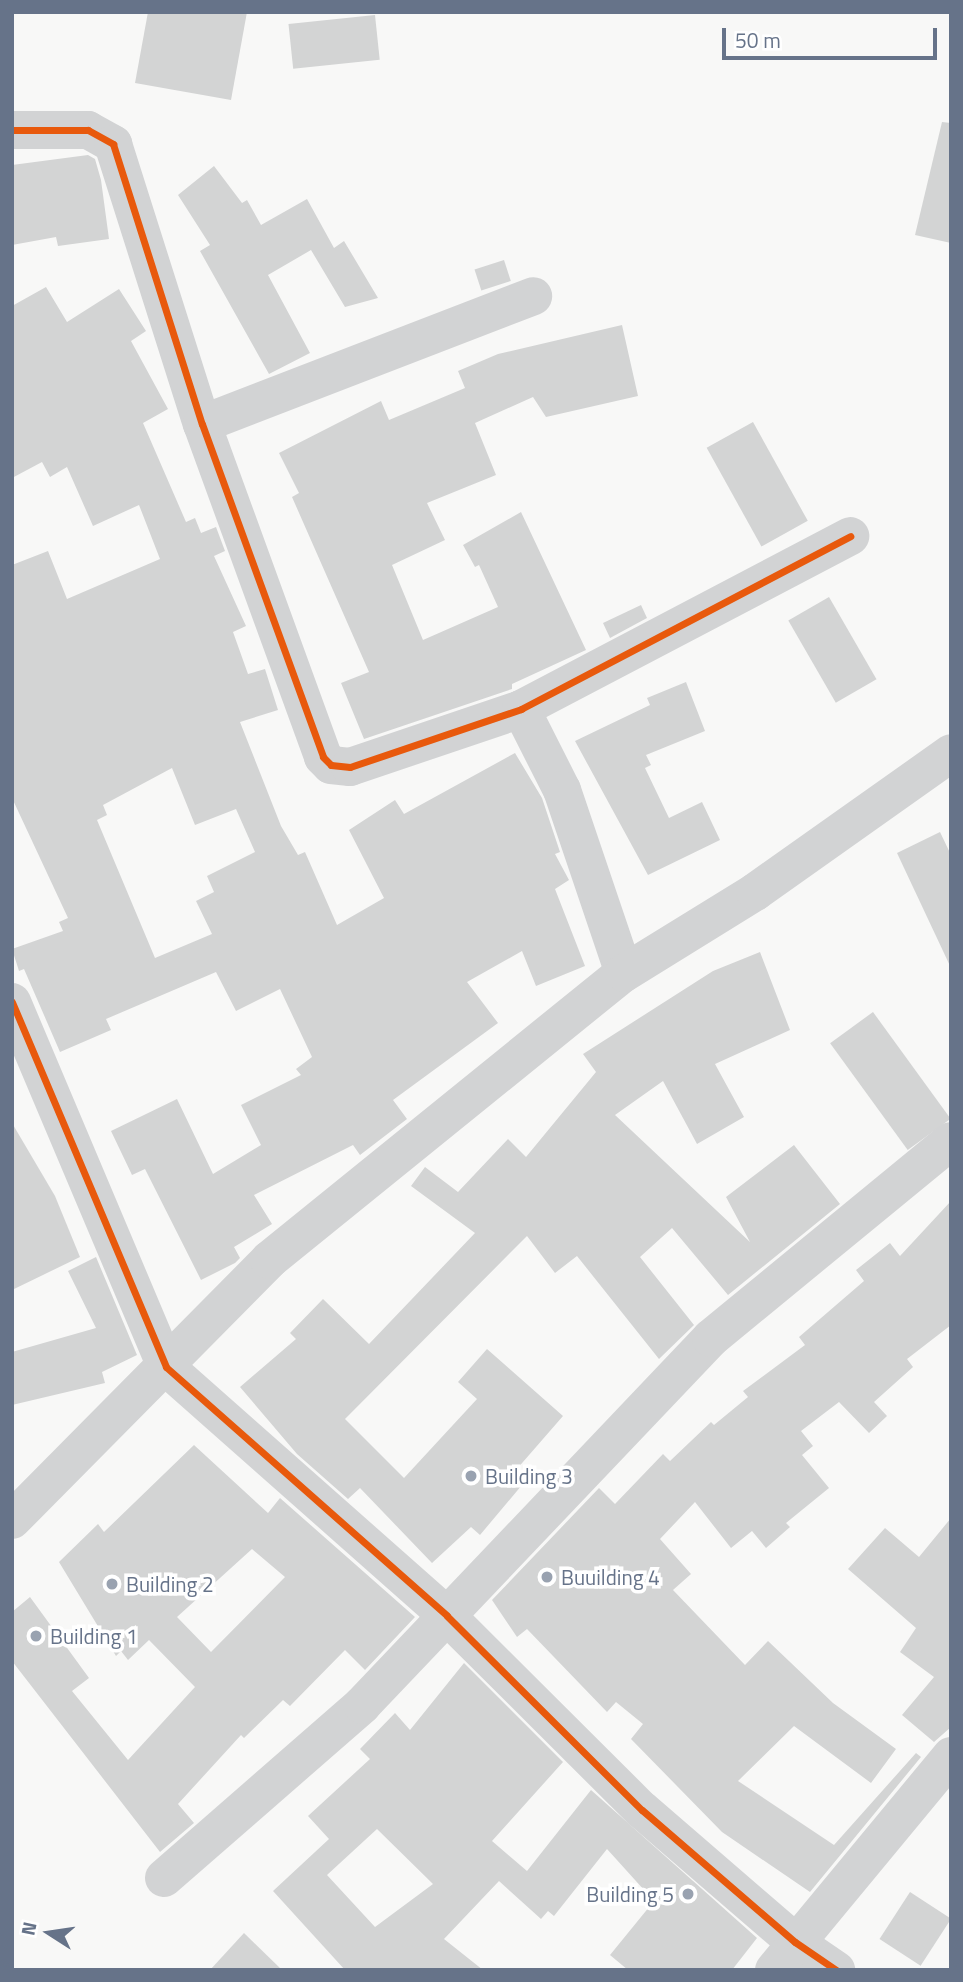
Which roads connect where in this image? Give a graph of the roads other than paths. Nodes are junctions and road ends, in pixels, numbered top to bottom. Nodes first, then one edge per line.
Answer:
1 (12, 131) edge
2 (533, 296) dead end
3 (202, 424) junction
4 (850, 536) dead end
5 (521, 709) junction
6 (951, 753) edge
7 (624, 973) junction
8 (16, 1016) edge
9 (951, 1141) edge
10 (166, 1367) junction
11 (12, 1520) edge
12 (447, 1616) junction
13 (951, 1756) edge
14 (164, 1878) dead end
15 (785, 1956) edge
16 (836, 1970) edge

1 - 3 street
2 - 3 street
3 - 5 street
4 - 5 street
5 - 7 street
6 - 7 street
7 - 10 street
8 - 10 street
9 - 12 street
10 - 11 street
10 - 12 street
12 - 14 street
12 - 15 street
13 - 15 street
15 - 16 street

